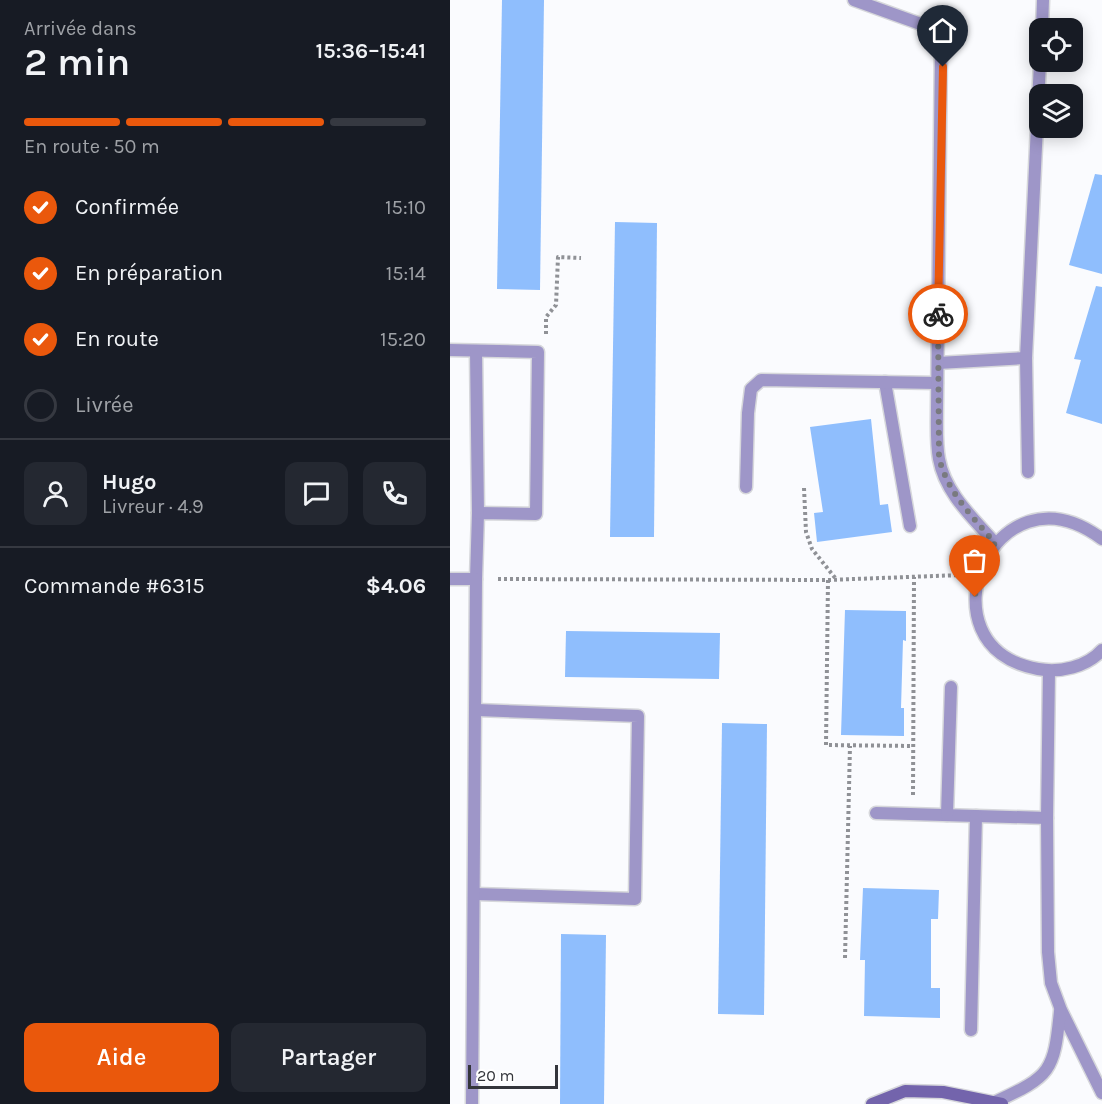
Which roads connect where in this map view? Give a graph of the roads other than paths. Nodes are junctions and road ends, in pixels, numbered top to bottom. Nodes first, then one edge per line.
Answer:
1 (854, 0) edge
2 (1043, 0) edge
3 (1042, 18) edge
4 (1040, 72) edge
5 (450, 350) edge
6 (476, 351) junction
7 (1026, 358) junction
8 (938, 363) junction
9 (885, 382) junction
10 (937, 383) junction
11 (1028, 472) dead end
12 (746, 487) dead end
13 (478, 513) junction
14 (910, 526) dead end
15 (1102, 539) edge
16 (995, 543) junction
17 (450, 579) edge
18 (476, 579) junction
19 (1102, 650) edge
20 (1049, 671) junction
21 (951, 687) dead end
22 (477, 710) junction
23 (876, 813) dead end
24 (947, 814) junction
25 (976, 816) junction
26 (1047, 818) junction
27 (475, 894) junction
28 (1060, 1010) junction
29 (971, 1030) dead end
30 (1102, 1093) edge
31 (998, 1103) edge
32 (472, 1104) edge
33 (872, 1104) edge

1 - 8 street
2 - 3 street
4 - 7 street
5 - 6 street
6 - 13 street
6 - 13 street
7 - 8 street
7 - 11 street
8 - 10 street
9 - 10 street
9 - 12 street
9 - 14 street
10 - 16 street
13 - 18 street
15 - 16 street
16 - 20 street
17 - 18 street
18 - 22 street
19 - 20 street
20 - 26 street
21 - 24 street
22 - 27 street
22 - 27 street
23 - 24 street
24 - 25 street
25 - 26 street
25 - 29 street
26 - 28 street
27 - 32 street
28 - 30 street
28 - 31 street
31 - 33 main road

